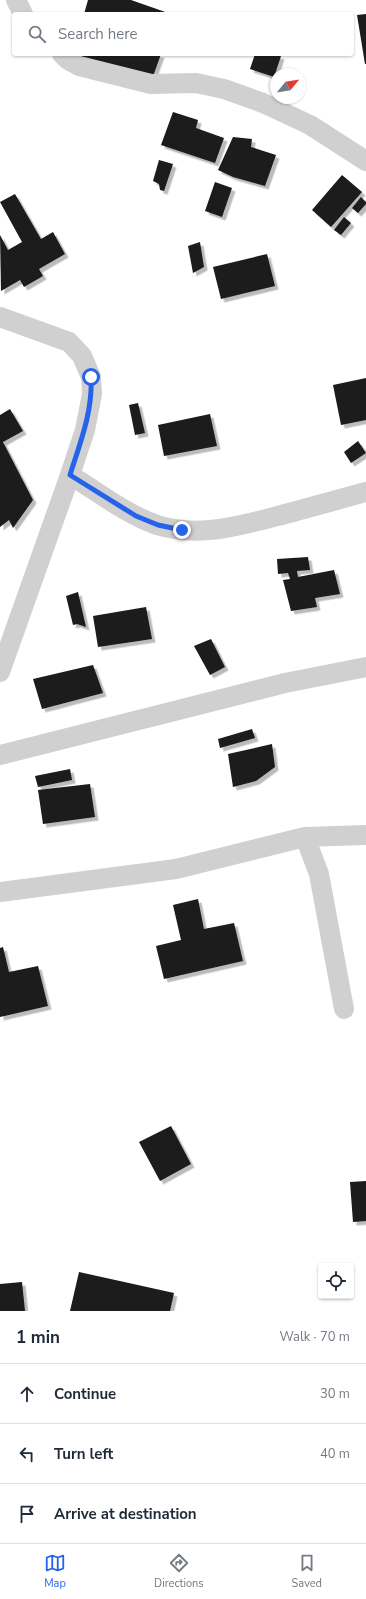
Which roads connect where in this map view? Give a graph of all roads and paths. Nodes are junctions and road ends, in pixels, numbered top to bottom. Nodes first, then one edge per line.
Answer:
1 (16, 0) edge
2 (22, 12) edge
3 (64, 56) edge
4 (366, 161) edge
5 (0, 317) edge
6 (70, 475) junction
7 (366, 492) edge
8 (366, 667) edge
9 (0, 672) edge
10 (0, 755) edge
11 (366, 835) edge
12 (305, 837) junction
13 (0, 892) edge
14 (344, 1009) dead end

1 - 2 street
3 - 4 street
5 - 6 street
6 - 7 street
6 - 9 street
8 - 10 street
11 - 12 street
12 - 13 street
12 - 14 street

